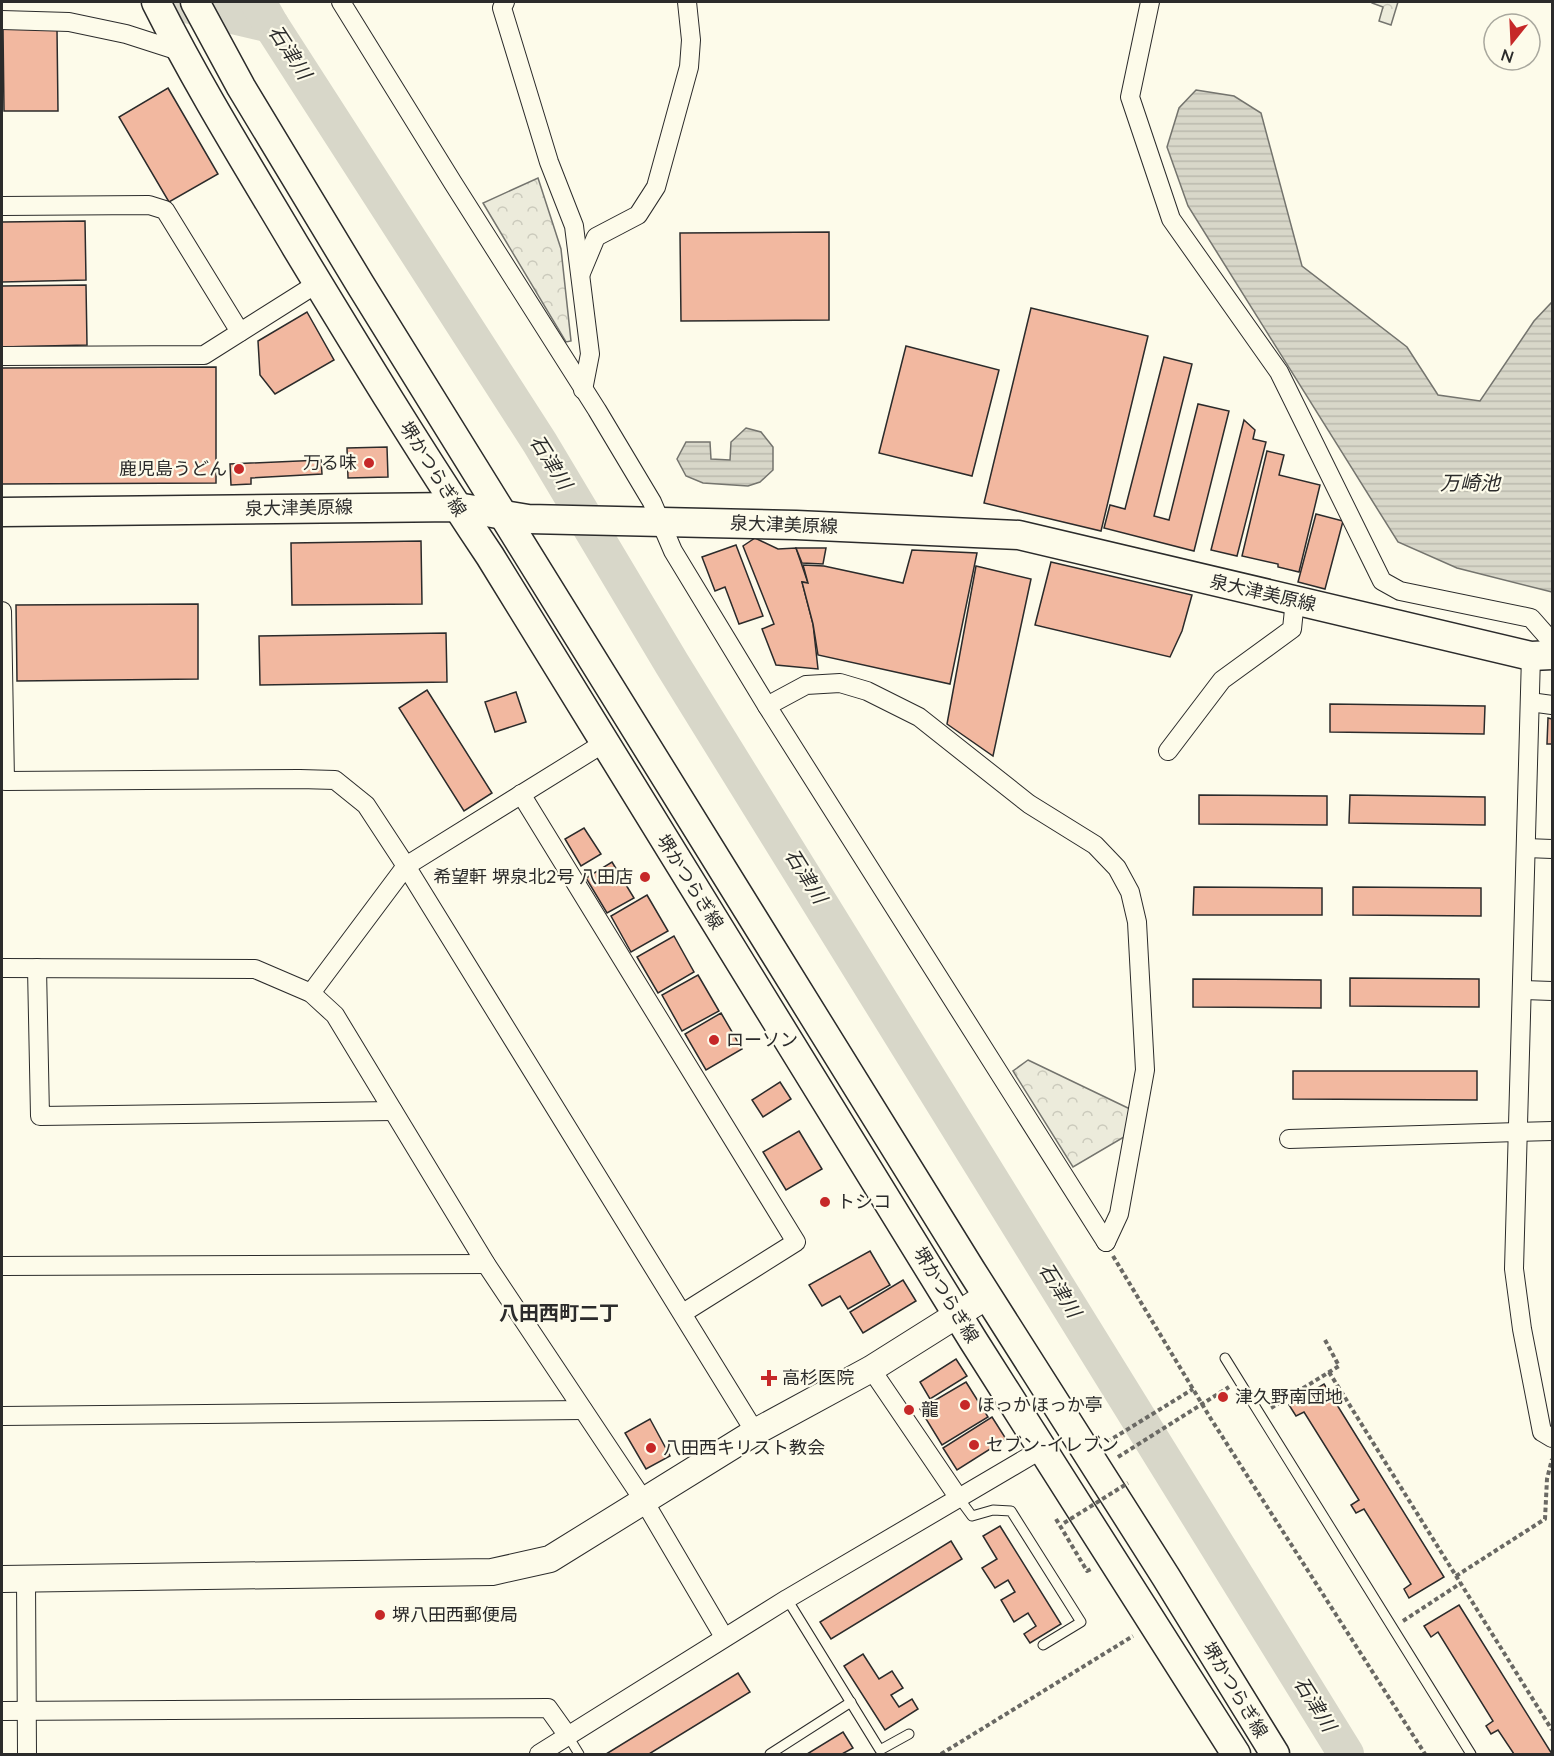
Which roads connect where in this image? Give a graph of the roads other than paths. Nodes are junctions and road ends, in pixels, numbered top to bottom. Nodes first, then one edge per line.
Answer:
1 (156, 2) edge
2 (195, 2) edge
3 (340, 2) edge
4 (505, 2) edge
5 (687, 2) edge
6 (1150, 2) edge
7 (2, 20) edge
8 (178, 46) junction
9 (2, 206) edge
10 (580, 276) junction
11 (318, 284) junction
12 (240, 332) junction
13 (2, 356) edge
14 (583, 390) junction
15 (457, 507) junction
16 (2, 512) edge
17 (504, 516) junction
18 (649, 521) junction
19 (1295, 600) junction
20 (2, 611) edge
21 (1545, 651) edge
22 (1530, 702) junction
23 (1552, 705) edge
24 (767, 706) junction
25 (604, 743) junction
26 (1168, 751) dead end
27 (521, 794) junction
28 (1526, 848) junction
29 (1552, 849) edge
30 (406, 866) junction
31 (2, 968) edge
32 (37, 968) junction
33 (1523, 990) junction
34 (1552, 990) edge
35 (312, 993) junction
36 (393, 1111) junction
37 (1552, 1131) edge
38 (1519, 1133) junction
39 (1289, 1139) dead end
40 (486, 1264) junction
41 (2, 1266) edge
42 (987, 1296) junction
43 (683, 1314) junction
44 (958, 1314) junction
45 (1225, 1358) dead end
46 (871, 1369) junction
47 (583, 1410) junction
48 (2, 1416) edge
49 (755, 1432) junction
50 (1552, 1438) edge
51 (1042, 1449) junction
52 (958, 1497) junction
53 (644, 1501) junction
54 (14, 1579) edge
55 (787, 1599) junction
56 (724, 1637) junction
57 (1042, 1645) dead end
58 (851, 1702) junction
59 (26, 1711) junction
60 (2, 1712) edge
61 (909, 1734) dead end
62 (568, 1736) junction
63 (27, 1755) edge
64 (539, 1755) edge
65 (579, 1755) edge
66 (770, 1755) edge
67 (1236, 1755) edge
68 (1275, 1755) edge
69 (1471, 1755) edge

1 - 8 main road, 堺かつらぎ線
2 - 17 main road, 堺かつらぎ線
3 - 14 street
4 - 10 street
5 - 10 street
6 - 21 street
7 - 8 street
8 - 11 main road, 堺かつらぎ線
9 - 12 street
10 - 14 street
11 - 12 street
11 - 15 main road, 堺かつらぎ線
12 - 13 street
14 - 18 street
15 - 16 main road, 泉大津美原線
15 - 17 main road, 泉大津美原線
15 - 25 main road, 堺かつらぎ線
17 - 18 main road, 泉大津美原線
17 - 42 main road, 堺かつらぎ線
18 - 19 main road, 泉大津美原線
18 - 24 street
19 - 21 main road, 泉大津美原線
19 - 26 street
20 - 30 street
21 - 22 street
22 - 23 street
22 - 28 street
24 - 24 street
25 - 27 street
25 - 44 main road, 堺かつらぎ線
27 - 30 street
27 - 43 street
28 - 29 street
28 - 33 street
30 - 35 street
30 - 43 street
31 - 32 street
32 - 35 street
32 - 36 street
33 - 34 street
33 - 38 street
35 - 36 street
36 - 40 street
37 - 38 street
38 - 39 street
38 - 50 street
40 - 41 street
40 - 47 street
42 - 44 street
42 - 68 main road, 堺かつらぎ線
43 - 49 street
44 - 46 street
44 - 51 main road, 堺かつらぎ線
45 - 69 lane
46 - 49 street
46 - 52 street
47 - 48 street
47 - 53 street
49 - 53 street
51 - 52 street
51 - 67 main road, 堺かつらぎ線
52 - 55 street
52 - 57 lane
53 - 54 street
53 - 56 street
54 - 59 street
55 - 56 street
55 - 58 lane
56 - 62 street
58 - 61 lane
58 - 66 lane
59 - 60 street
59 - 62 street
59 - 63 street
62 - 64 street
62 - 65 lane

